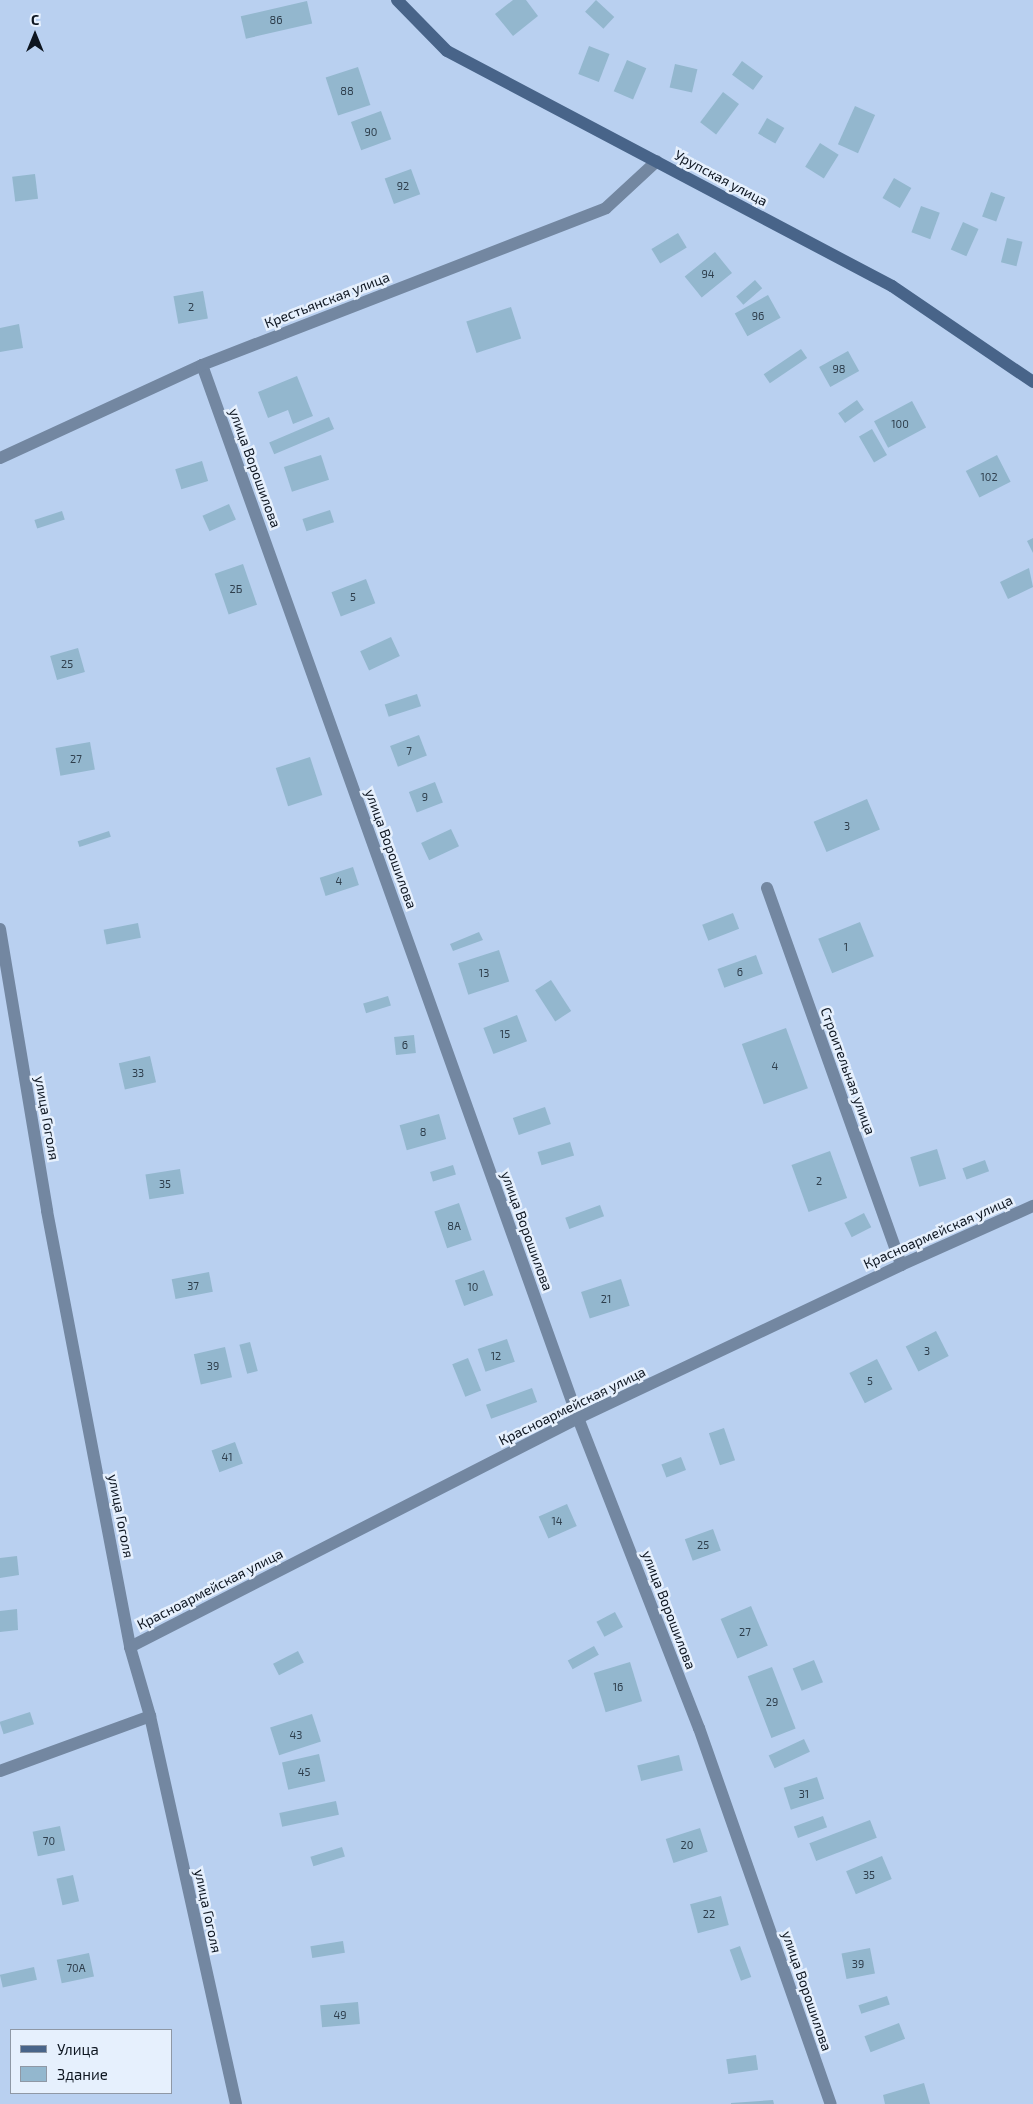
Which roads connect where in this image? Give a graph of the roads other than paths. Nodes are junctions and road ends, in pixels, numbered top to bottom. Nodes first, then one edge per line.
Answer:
1 (398, 0) edge
2 (657, 161) junction
3 (202, 365) junction
4 (1033, 382) edge
5 (0, 458) edge
6 (767, 888) dead end
7 (0, 929) edge
8 (1033, 1206) edge
9 (901, 1264) junction
10 (578, 1418) junction
11 (130, 1647) junction
12 (150, 1716) junction
13 (0, 1772) edge
14 (236, 2104) edge
15 (831, 2104) edge

1 - 2 street, Урупская улица
2 - 3 street, Крестьянская улица
2 - 4 street, Урупская улица
3 - 5 street, Крестьянская улица
3 - 10 street, улица Ворошилова
6 - 9 street, Строительная улица
7 - 11 street, улица Гоголя
8 - 9 street, Красноармейская улица
9 - 10 street, Красноармейская улица
10 - 11 street, Красноармейская улица
10 - 15 street, улица Ворошилова
11 - 12 street, улица Гоголя
12 - 13 street
12 - 14 street, улица Гоголя

